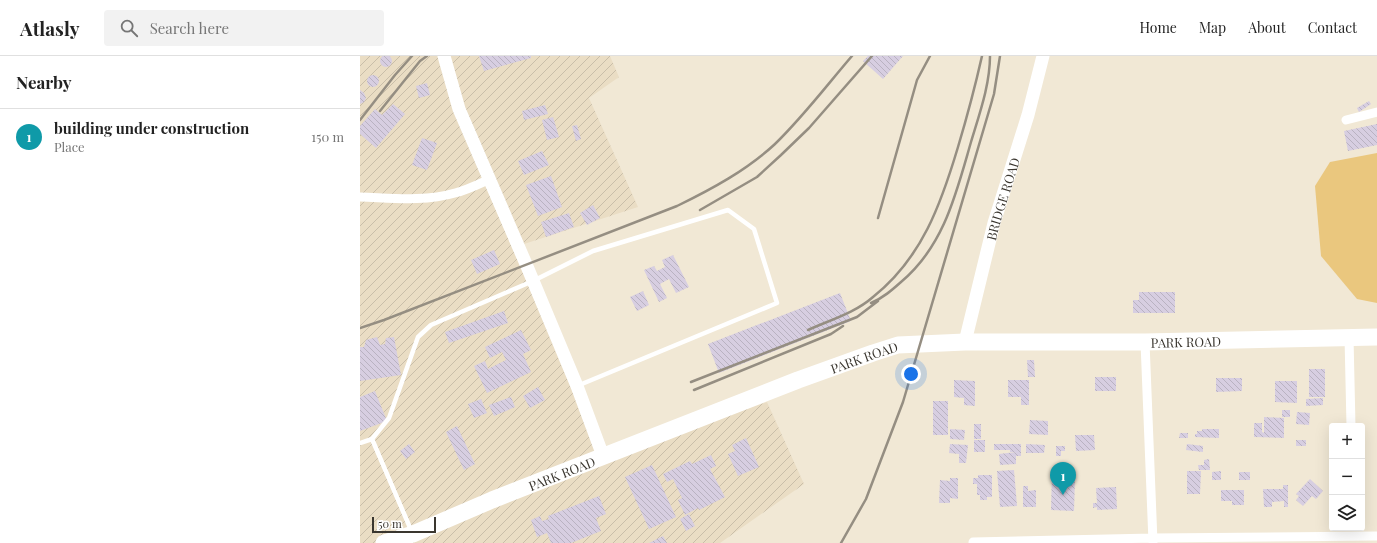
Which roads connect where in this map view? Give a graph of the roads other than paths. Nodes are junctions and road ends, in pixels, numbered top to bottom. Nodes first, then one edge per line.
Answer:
1 (444, 56) edge
2 (1044, 56) edge
3 (1377, 112) edge
4 (1346, 120) dead end
5 (490, 179) junction
6 (360, 197) edge
7 (533, 281) junction
8 (1350, 337) junction
9 (1377, 337) edge
10 (965, 342) junction
11 (1145, 342) junction
12 (577, 386) junction
13 (1351, 423) edge
14 (372, 439) junction
15 (360, 443) edge
16 (603, 456) junction
17 (413, 534) junction
18 (1352, 536) edge
19 (1377, 536) edge
20 (1153, 540) edge
21 (973, 542) dead end
22 (384, 543) edge

1 - 5 street
2 - 10 street, BRIDGE ROAD
3 - 4 street
5 - 6 street
5 - 7 street
7 - 12 street
7 - 12 lane
7 - 14 lane
8 - 9 highway, PARK ROAD
8 - 11 highway, PARK ROAD
8 - 13 street
10 - 11 highway, PARK ROAD
10 - 16 highway, PARK ROAD
11 - 20 street
12 - 16 street
14 - 15 lane
14 - 17 lane
16 - 17 highway, PARK ROAD
17 - 22 highway, PARK ROAD
18 - 19 street
18 - 20 street
20 - 21 street

